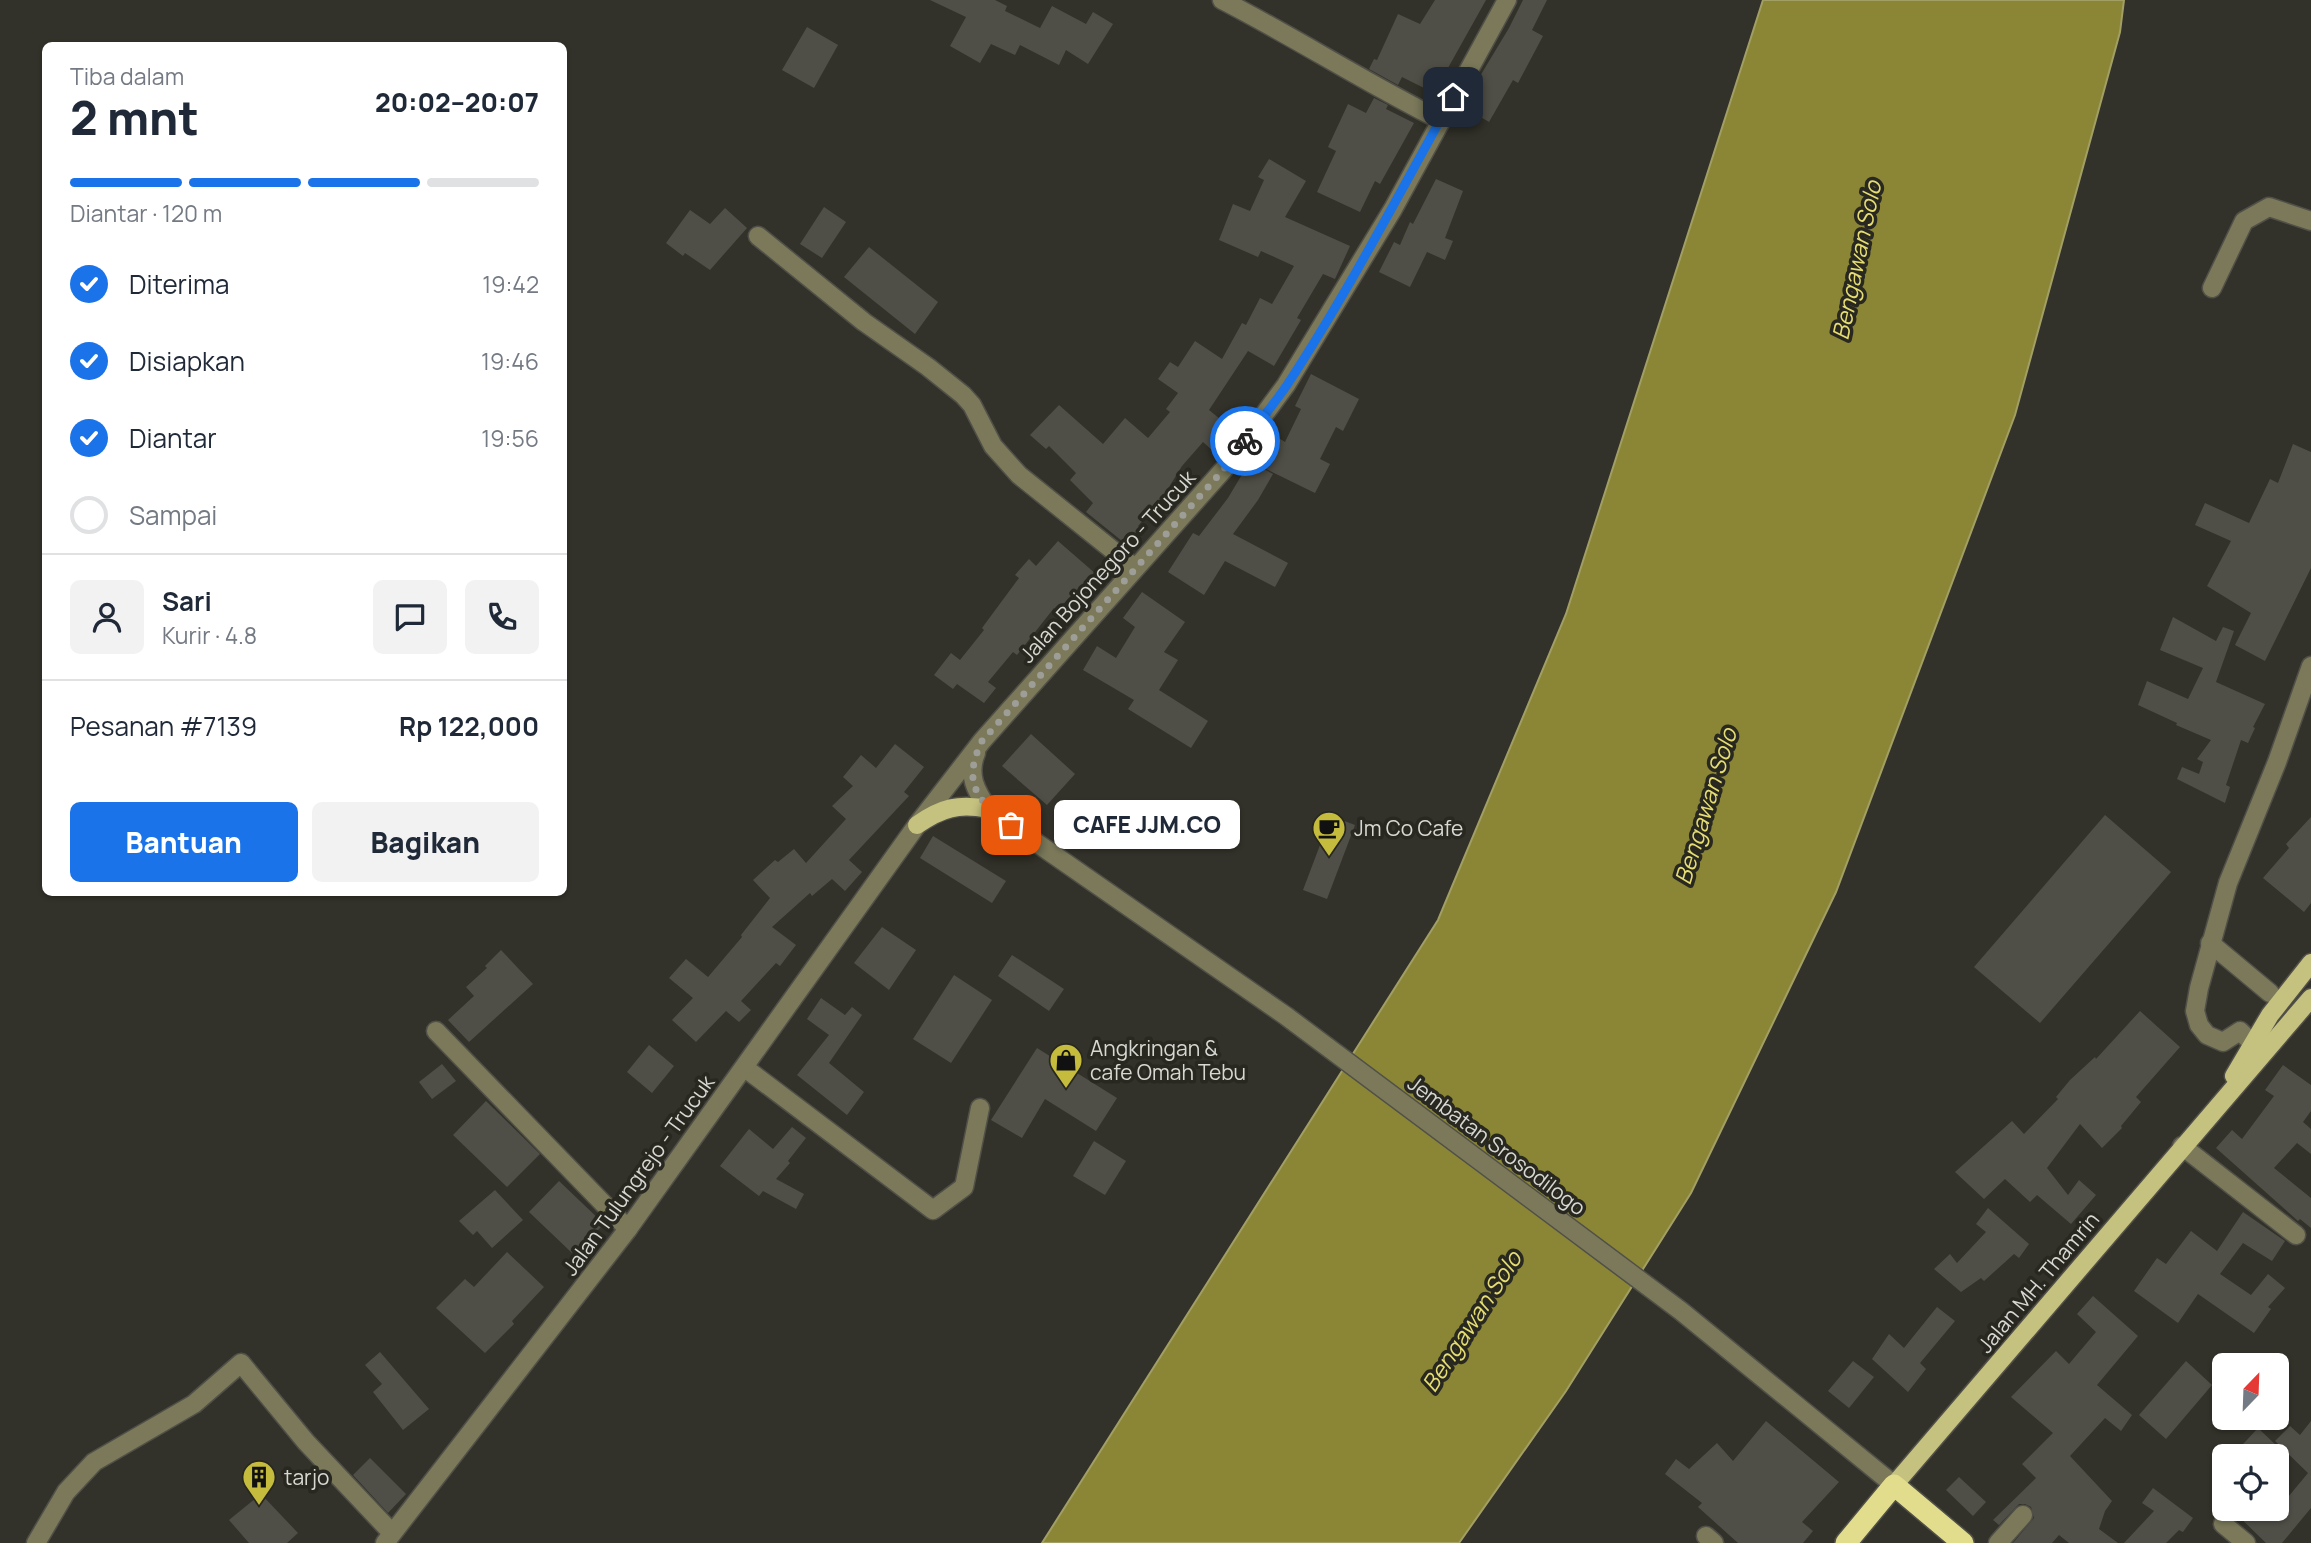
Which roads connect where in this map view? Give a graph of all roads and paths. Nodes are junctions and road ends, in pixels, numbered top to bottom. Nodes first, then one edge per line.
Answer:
1 (1222, 0) edge
2 (1507, 0) edge
3 (1440, 120) junction
4 (2311, 221) edge
5 (758, 236) dead end
6 (2212, 288) dead end
7 (1135, 568) junction
8 (2311, 666) edge
9 (982, 741) junction
10 (988, 809) junction
11 (917, 825) junction
12 (2210, 943) junction
13 (2311, 963) edge
14 (2270, 993) dead end
15 (2310, 1002) edge
16 (436, 1031) dead end
17 (2253, 1044) junction
18 (745, 1068) junction
19 (2216, 1106) junction
20 (980, 1108) dead end
21 (2182, 1146) junction
22 (628, 1229) junction
23 (2296, 1235) dead end
24 (1894, 1485) junction
25 (2023, 1514) dead end
26 (2223, 1524) dead end
27 (388, 1538) edge
28 (36, 1543) edge
29 (1846, 1543) edge
30 (1963, 1543) edge
31 (1998, 1543) edge
32 (2246, 1543) edge

1 - 3 street
2 - 3 street, Jalan Bojonegoro - Trucuk
3 - 7 street, Jalan Bojonegoro - Trucuk
4 - 6 street
5 - 7 street
7 - 9 street, Jalan Bojonegoro - Trucuk
8 - 12 street
9 - 10 street
9 - 11 street, Jalan Bojonegoro - Trucuk
10 - 11 main road
10 - 24 street, Jembatan Srosodilogo
11 - 18 street, Jalan Tulungrejo - Trucuk
12 - 14 street
12 - 17 street
13 - 17 main road, Jalan MH. Thamrin
15 - 19 main road, Jalan MH. Thamrin
16 - 22 street
17 - 19 main road, Jalan MH. Thamrin
18 - 20 street
18 - 22 street, Jalan Tulungrejo - Trucuk
19 - 21 main road, Jalan MH. Thamrin
21 - 23 street
21 - 24 main road, Jalan MH. Thamrin
22 - 27 street, Jalan Tulungrejo - Trucuk
24 - 29 highway
24 - 30 highway
25 - 31 street
26 - 32 street
27 - 28 street

